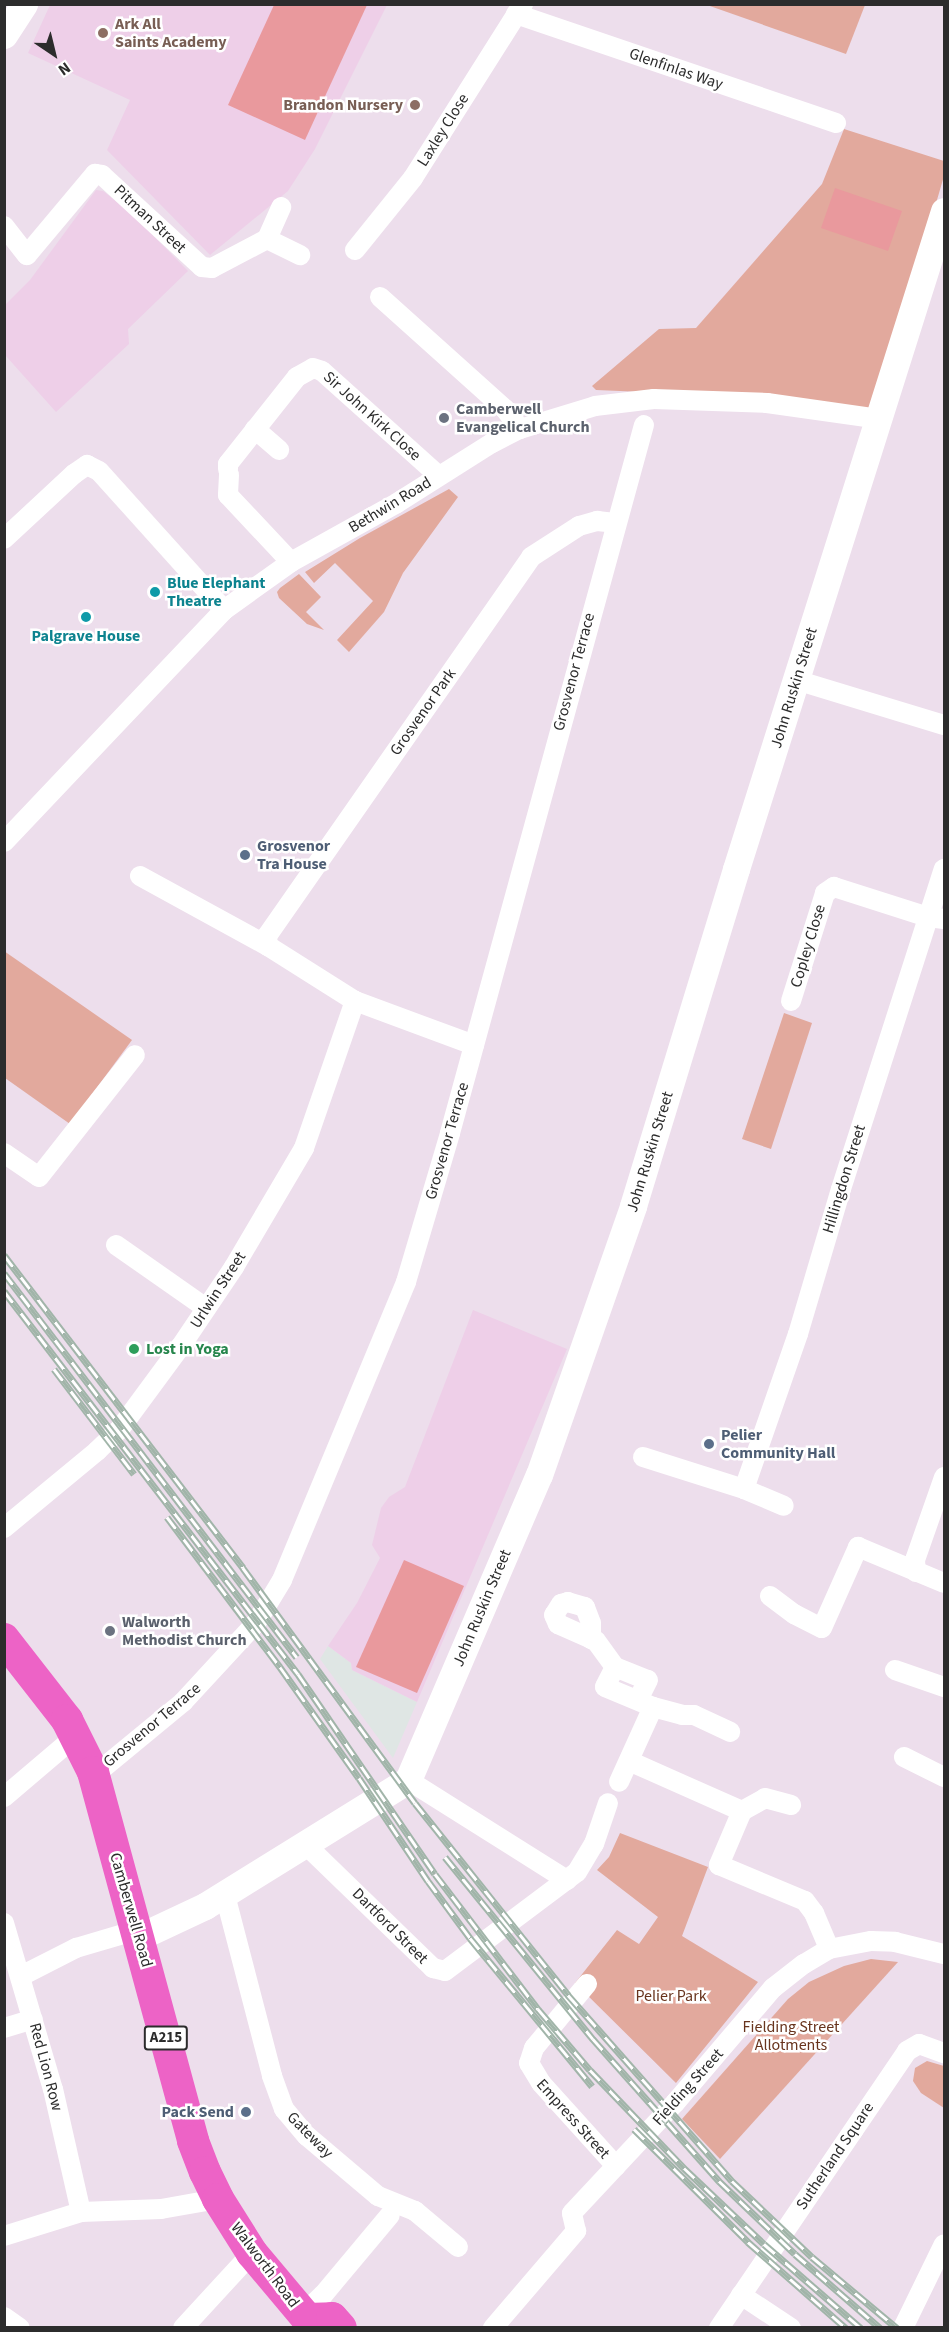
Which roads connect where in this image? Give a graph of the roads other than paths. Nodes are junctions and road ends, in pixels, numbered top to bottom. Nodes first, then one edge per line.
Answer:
1 (24, 4) edge
2 (519, 9) edge
3 (4, 35) edge
4 (836, 123) dead end
5 (281, 207) dead end
6 (945, 211) edge
7 (4, 226) edge
8 (267, 239) junction
9 (355, 250) dead end
10 (300, 255) dead end
11 (380, 297) dead end
12 (879, 418) junction
13 (644, 424) dead end
14 (255, 429) junction
15 (520, 429) junction
16 (279, 450) dead end
17 (439, 476) junction
18 (615, 523) junction
19 (4, 539) edge
20 (291, 562) junction
21 (224, 610) junction
22 (796, 680) junction
23 (945, 725) edge
24 (4, 842) edge
25 (945, 869) edge
26 (140, 876) dead end
27 (936, 918) edge
28 (268, 946) junction
29 (355, 1001) junction
30 (791, 1001) dead end
31 (474, 1045) junction
32 (135, 1055) dead end
33 (4, 1153) edge
34 (116, 1245) dead end
35 (206, 1308) junction
36 (643, 1457) dead end
37 (945, 1477) edge
38 (744, 1489) junction
39 (784, 1506) dead end
40 (4, 1528) edge
41 (916, 1572) junction
42 (945, 1583) edge
43 (770, 1596) dead end
44 (4, 1639) edge
45 (591, 1639) dead end
46 (895, 1670) dead end
47 (945, 1687) edge
48 (645, 1703) junction
49 (730, 1732) dead end
50 (76, 1736) junction
51 (904, 1757) dead end
52 (629, 1761) junction
53 (93, 1772) junction
54 (945, 1777) edge
55 (408, 1780) junction
56 (619, 1782) dead end
57 (4, 1797) edge
58 (608, 1803) dead end
59 (791, 1805) dead end
60 (742, 1811) junction
61 (306, 1845) junction
62 (567, 1880) junction
63 (225, 1895) junction
64 (4, 1923) edge
65 (138, 1933) junction
66 (829, 1949) junction
67 (945, 1954) edge
68 (21, 1976) junction
69 (587, 1984) dead end
70 (33, 2019) junction
71 (4, 2028) edge
72 (945, 2053) edge
73 (616, 2166) junction
74 (218, 2199) junction
75 (81, 2212) junction
76 (390, 2216) dead end
77 (4, 2236) edge
78 (945, 2244) edge
79 (458, 2247) dead end
80 (252, 2253) junction
81 (741, 2295) junction
82 (4, 2318) edge
83 (308, 2320) edge
84 (20, 2328) edge
85 (183, 2328) edge
86 (341, 2328) edge
87 (493, 2328) edge
88 (719, 2328) edge
89 (791, 2328) edge
90 (903, 2328) edge

1 - 3 street
2 - 4 street, Glenfinlas Way
2 - 9 street, Laxley Close
5 - 8 street
6 - 12 street, John Ruskin Street
7 - 8 street, Pitman Street
8 - 10 street
11 - 15 street
12 - 15 street, Bethwin Road
12 - 22 street, John Ruskin Street
13 - 18 street, Grosvenor Terrace
14 - 16 street
14 - 17 street, Sir John Kirk Close
14 - 20 street, Sir John Kirk Close
15 - 17 street, Bethwin Road
17 - 20 street, Bethwin Road
18 - 28 street, Grosvenor Park
18 - 31 street, Grosvenor Terrace
19 - 21 street
20 - 21 street, Bethwin Road
21 - 24 street, Bethwin Road
22 - 23 street
22 - 55 street, John Ruskin Street
25 - 27 street, Hillingdon Street
26 - 28 street
27 - 30 street, Copley Close
27 - 38 street, Hillingdon Street
28 - 29 street
29 - 31 street
29 - 35 street, Urlwin Street
31 - 53 street, Grosvenor Terrace
32 - 33 street
34 - 35 street
35 - 40 street, Urlwin Street
36 - 38 street
37 - 41 street
38 - 39 street
41 - 42 street
41 - 43 street
44 - 50 main road, Camberwell Road / A215
45 - 48 street
46 - 47 street
48 - 49 street
48 - 52 street
50 - 53 main road, Camberwell Road / A215
50 - 57 street
51 - 54 street
52 - 56 street
52 - 60 street
53 - 65 main road, Camberwell Road / A215
55 - 61 street
55 - 62 street
58 - 62 street
59 - 60 street
60 - 66 street
61 - 62 street, Dartford Street
61 - 63 street
63 - 65 street
63 - 79 street, Gateway
64 - 68 street, Red Lion Row
65 - 68 street
65 - 74 main road, Camberwell Road / A215
66 - 67 street, Fielding Street
66 - 73 street, Fielding Street
68 - 70 street, Red Lion Row
69 - 73 street, Empress Street
70 - 71 street
70 - 75 street, Red Lion Row
72 - 81 street, Sutherland Square
73 - 87 street, Fielding Street
74 - 75 street
74 - 80 main road, Walworth Road / A215
75 - 77 street
76 - 83 street
78 - 90 street
80 - 83 main road, Walworth Road / A215
80 - 85 street
81 - 88 street, Sutherland Square
81 - 89 street
82 - 84 street
83 - 86 main road

